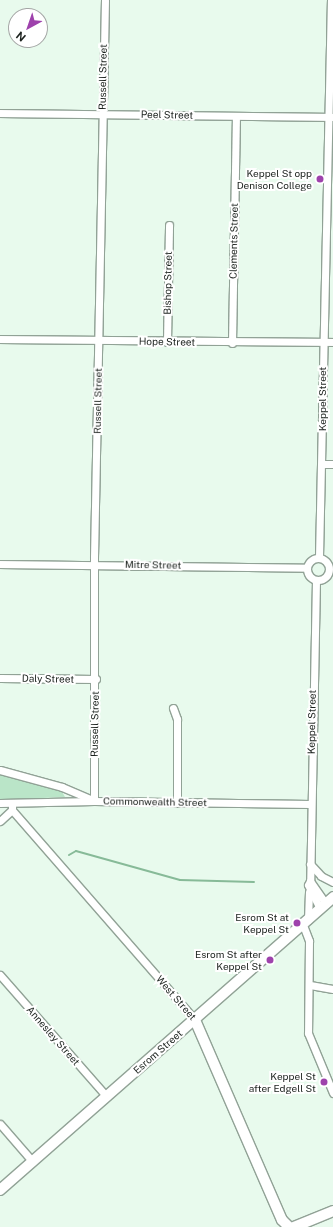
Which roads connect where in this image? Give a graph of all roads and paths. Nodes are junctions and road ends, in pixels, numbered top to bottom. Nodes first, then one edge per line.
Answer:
1 (105, 0) edge
2 (331, 0) edge
3 (0, 113) edge
4 (103, 114) junction
5 (236, 116) junction
6 (331, 117) edge
7 (170, 225) dead end
8 (0, 339) edge
9 (99, 340) junction
10 (167, 342) junction
11 (232, 342) junction
12 (333, 342) edge
13 (324, 343) junction
14 (323, 464) junction
15 (333, 464) edge
16 (319, 557) junction
17 (0, 564) edge
18 (94, 564) junction
19 (331, 565) edge
20 (306, 568) junction
21 (329, 577) edge
22 (316, 580) junction
23 (0, 678) edge
24 (96, 679) junction
25 (173, 708) dead end
26 (0, 770) edge
27 (94, 801) junction
28 (0, 803) edge
29 (177, 803) junction
30 (310, 804) junction
31 (12, 807) junction
32 (0, 821) edge
33 (310, 864) junction
34 (310, 881) junction
35 (333, 882) edge
36 (309, 892) junction
37 (326, 903) edge
38 (305, 923) junction
39 (0, 974) edge
40 (310, 985) junction
41 (333, 989) edge
42 (195, 1020) junction
43 (333, 1093) edge
44 (107, 1097) junction
45 (0, 1124) edge
46 (33, 1162) junction
47 (0, 1190) edge
48 (333, 1211) edge
49 (288, 1227) edge
50 (294, 1227) edge

1 - 4 street, Russell Street
2 - 6 street, Keppel Street
3 - 4 street, Peel Street
4 - 5 street, Peel Street
4 - 9 street, Russell Street
5 - 6 street, Peel Street
5 - 11 street, Clements Street
6 - 13 street, Keppel Street
7 - 10 street, Bishop Street
8 - 9 street, Hope Street
9 - 10 street, Hope Street
9 - 18 street, Russell Street
10 - 11 street, Hope Street
11 - 13 street, Hope Street
12 - 13 street, Hope Street
13 - 14 street, Keppel Street
14 - 15 street
14 - 16 street, Keppel Street
16 - 19 street
16 - 20 street
17 - 18 street, Mitre Street
18 - 20 street, Mitre Street
18 - 24 street, Russell Street
19 - 21 street
20 - 22 street
21 - 22 street
22 - 30 street, Keppel Street
23 - 24 street, Daly Street
24 - 27 street, Russell Street
25 - 29 street
26 - 27 street
27 - 29 street, Commonwealth Street
27 - 31 street, Commonwealth Street
28 - 31 street, Commonwealth Street
29 - 30 street, Commonwealth Street
30 - 33 street, Keppel Street
31 - 32 street
31 - 42 street, West Street
33 - 34 street, Keppel Street
33 - 35 street
34 - 36 street, Keppel Street
34 - 37 street
36 - 37 street
36 - 38 street, Keppel Street
37 - 38 street, Esrom Street
38 - 40 street, Keppel Street
38 - 42 street, Esrom Street
39 - 44 street, Annesley Street
40 - 41 street
40 - 43 street, Keppel Street
42 - 44 street, Esrom Street
42 - 49 street, West Street
44 - 46 street, Esrom Street
45 - 46 street
46 - 47 street, Esrom Street
48 - 50 street

